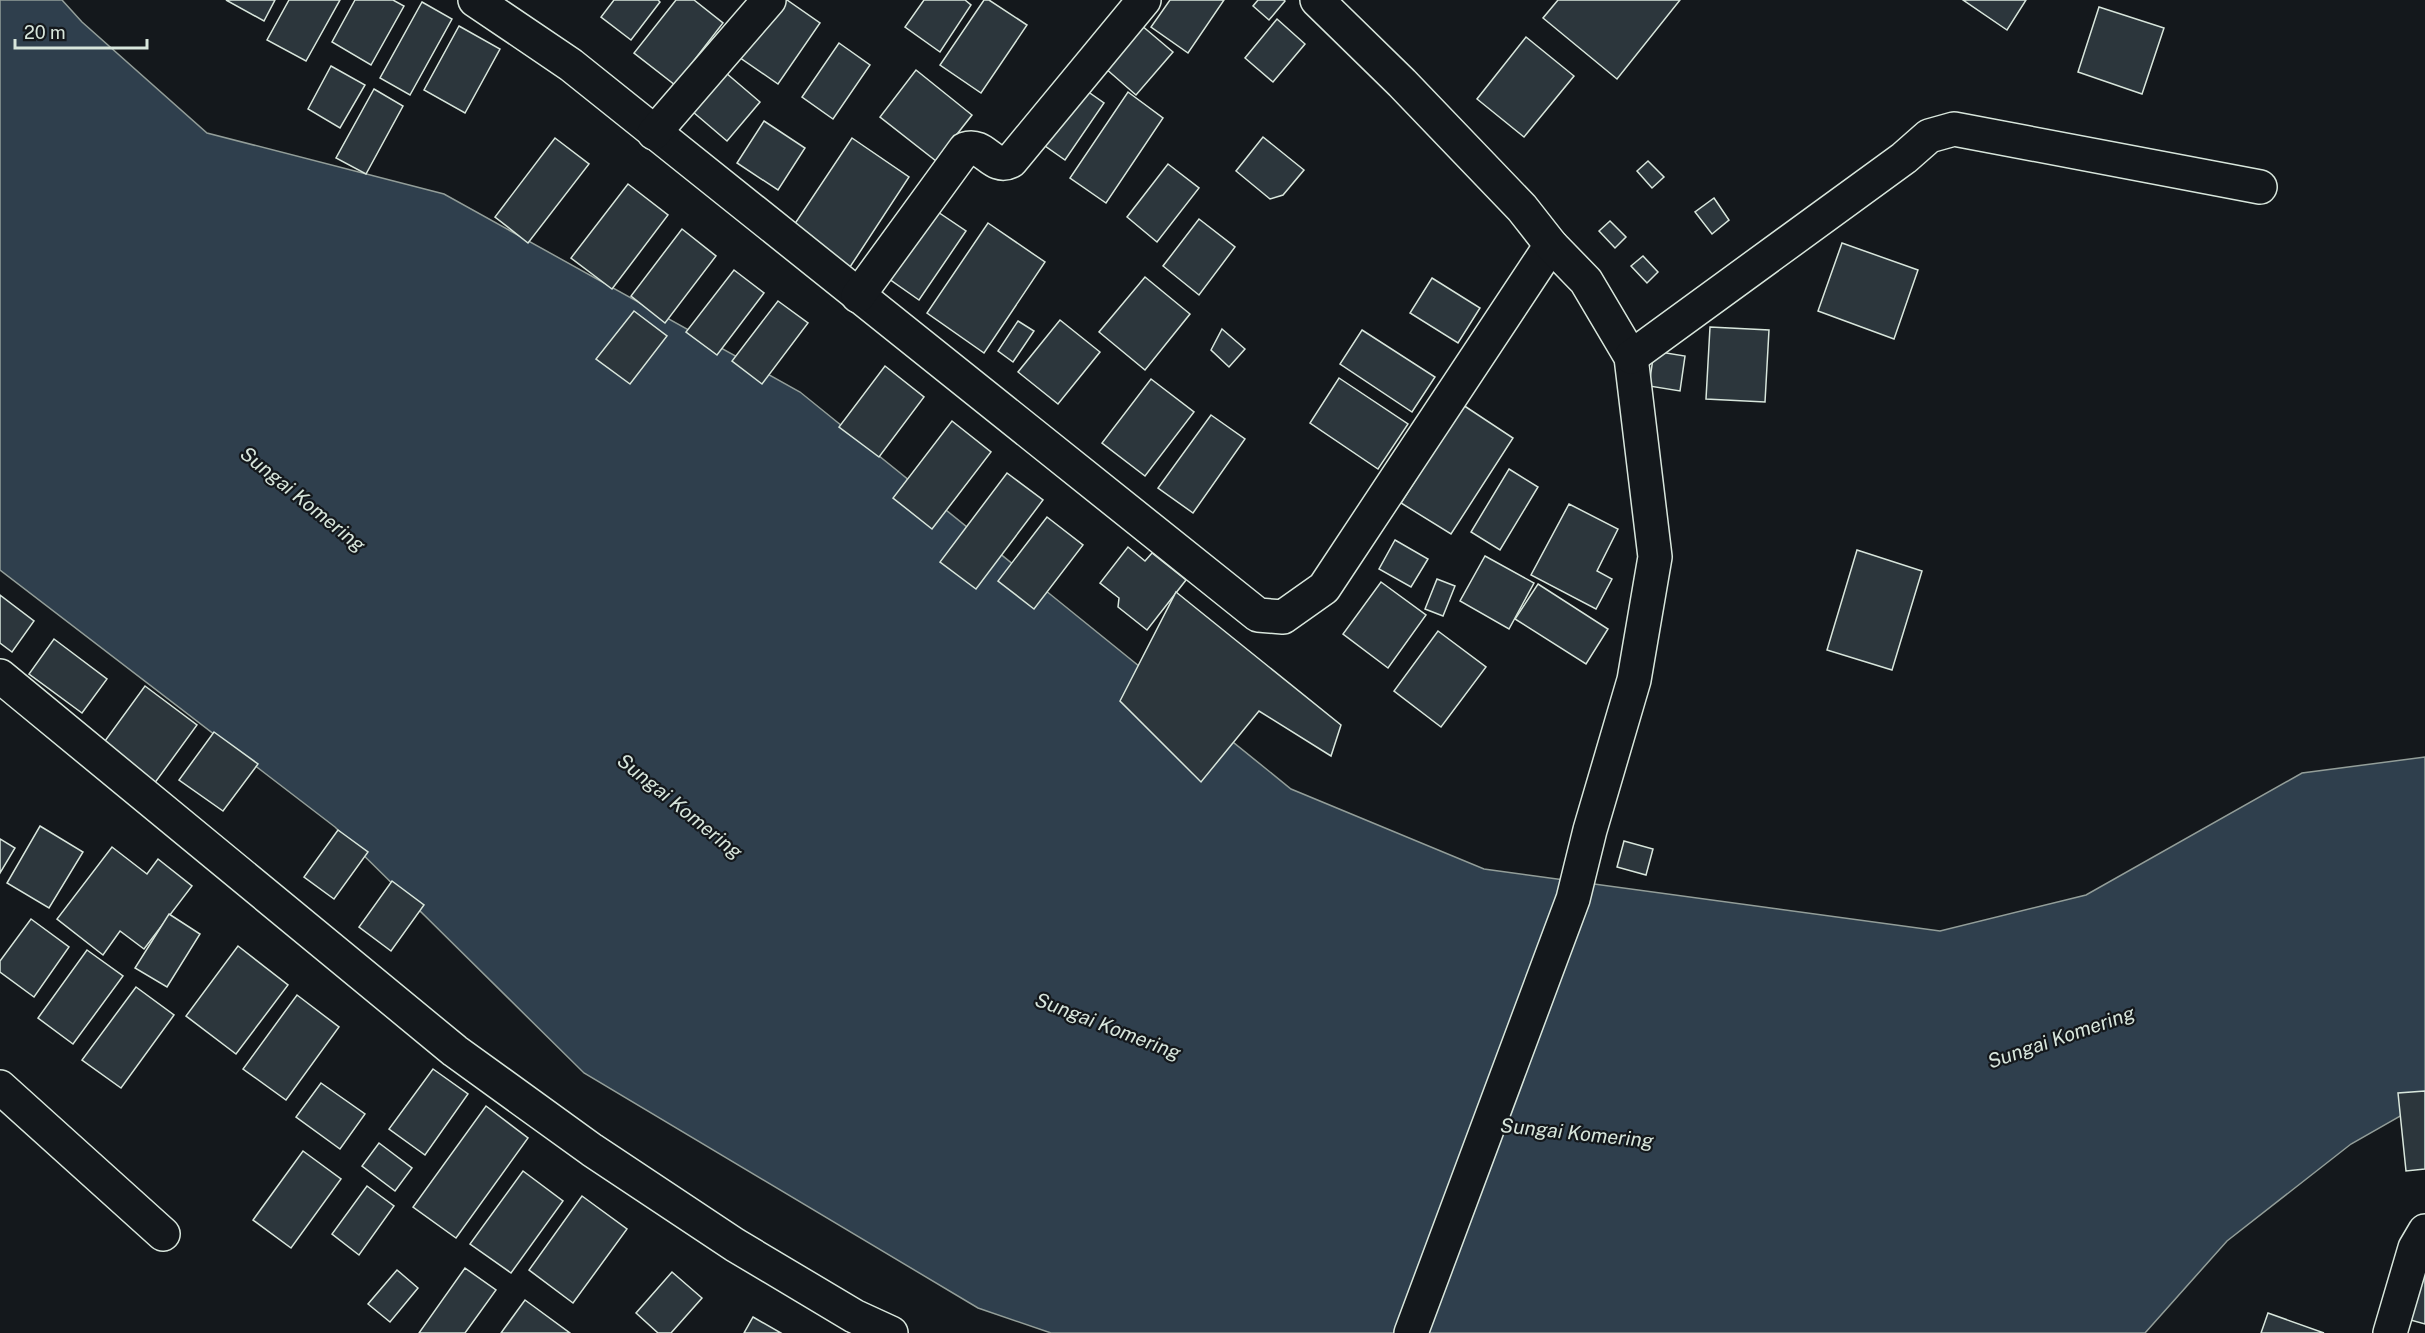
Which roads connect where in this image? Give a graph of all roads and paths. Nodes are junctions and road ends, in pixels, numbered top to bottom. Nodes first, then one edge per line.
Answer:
1 (476, 0) edge
2 (769, 0) edge
3 (1144, 0) edge
4 (1317, 0) edge
5 (654, 133) junction
6 (2260, 187) dead end
7 (1551, 244) junction
8 (858, 296) junction
9 (1631, 357) junction
10 (0, 676) edge
11 (0, 1087) edge
12 (2425, 1231) edge
13 (163, 1234) dead end
14 (891, 1333) edge
15 (1410, 1333) edge
16 (2390, 1333) edge

1 - 5 street
2 - 5 street
3 - 8 street
4 - 7 street
5 - 8 street
6 - 9 street
7 - 8 street
7 - 9 street
9 - 15 street
10 - 14 street
11 - 13 street
12 - 16 street

